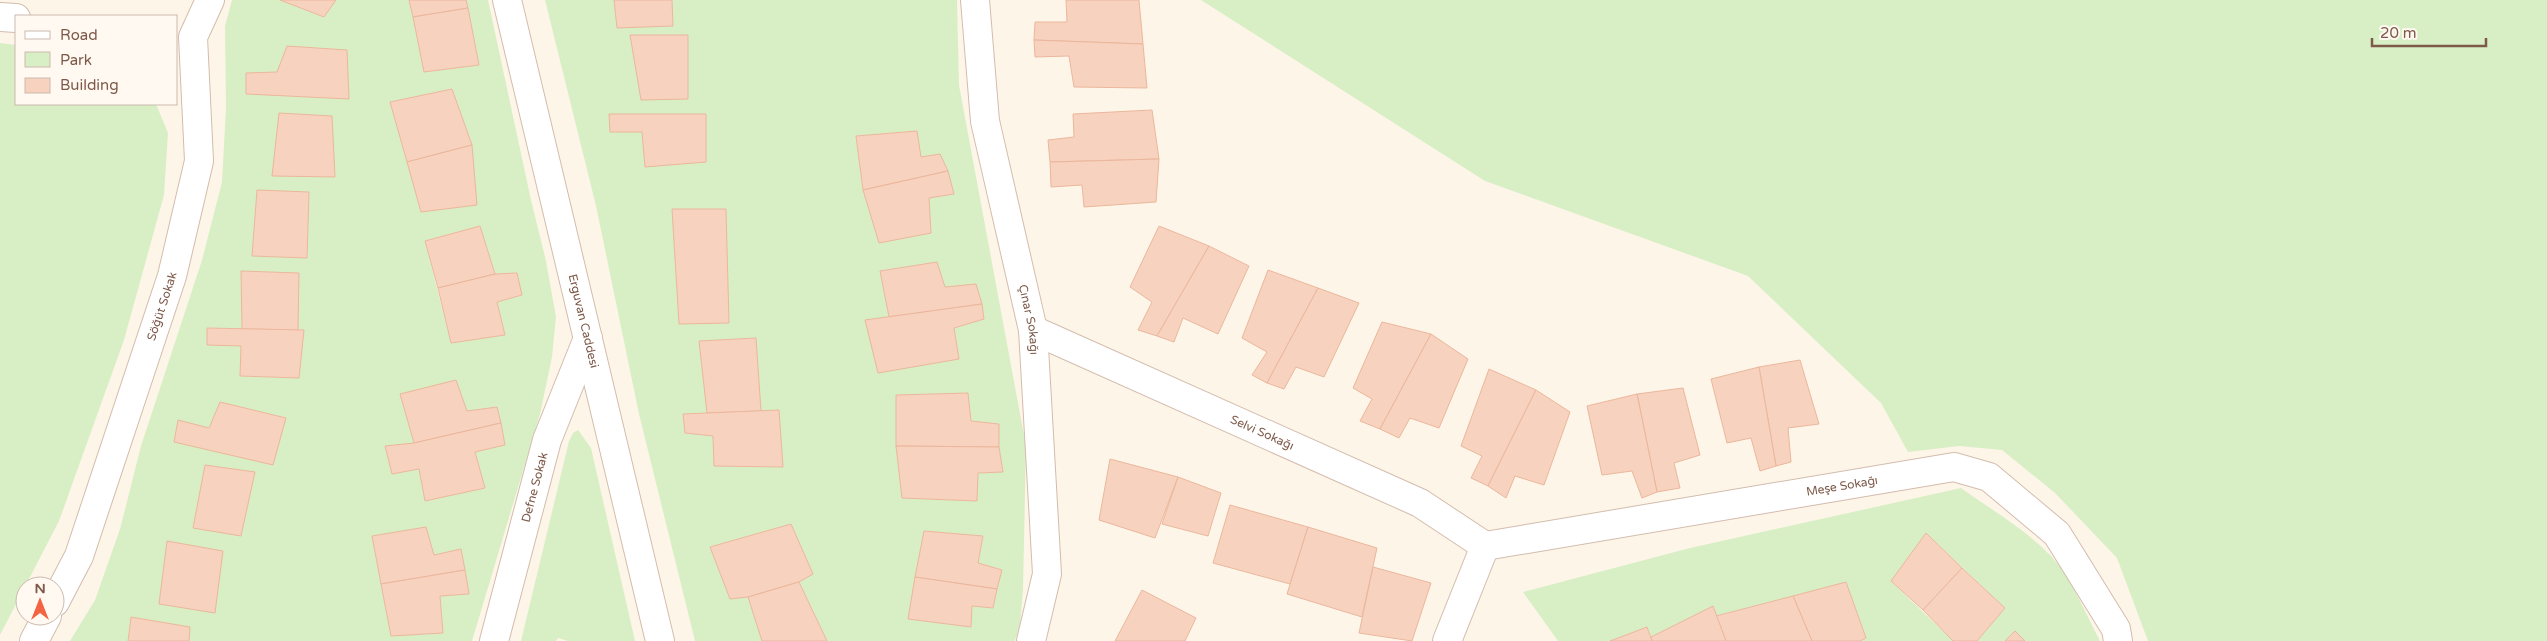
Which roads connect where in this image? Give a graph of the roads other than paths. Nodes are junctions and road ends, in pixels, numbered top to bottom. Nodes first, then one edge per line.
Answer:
1 (210, 0) edge
2 (507, 0) edge
3 (975, 0) edge
4 (0, 17) edge
5 (15, 18) edge
6 (185, 36) edge
7 (1033, 330) junction
8 (588, 338) junction
9 (1485, 546) junction
10 (65, 583) edge
11 (42, 626) edge
12 (34, 641) edge
13 (494, 641) edge
14 (660, 641) edge
15 (1030, 641) edge
16 (1447, 641) edge
17 (2118, 641) edge

1 - 6 street, Söğüt Sokak
2 - 8 street, Erguvan Caddesi
3 - 7 street, Çınar Sokağı
4 - 5 street
6 - 10 street, Söğüt Sokak
7 - 9 street, Selvi Sokağı
7 - 15 street, Çınar Sokağı
8 - 13 street, Defne Sokak
8 - 14 street, Erguvan Caddesi
9 - 16 street
9 - 17 street, Meşe Sokağı
11 - 12 street

